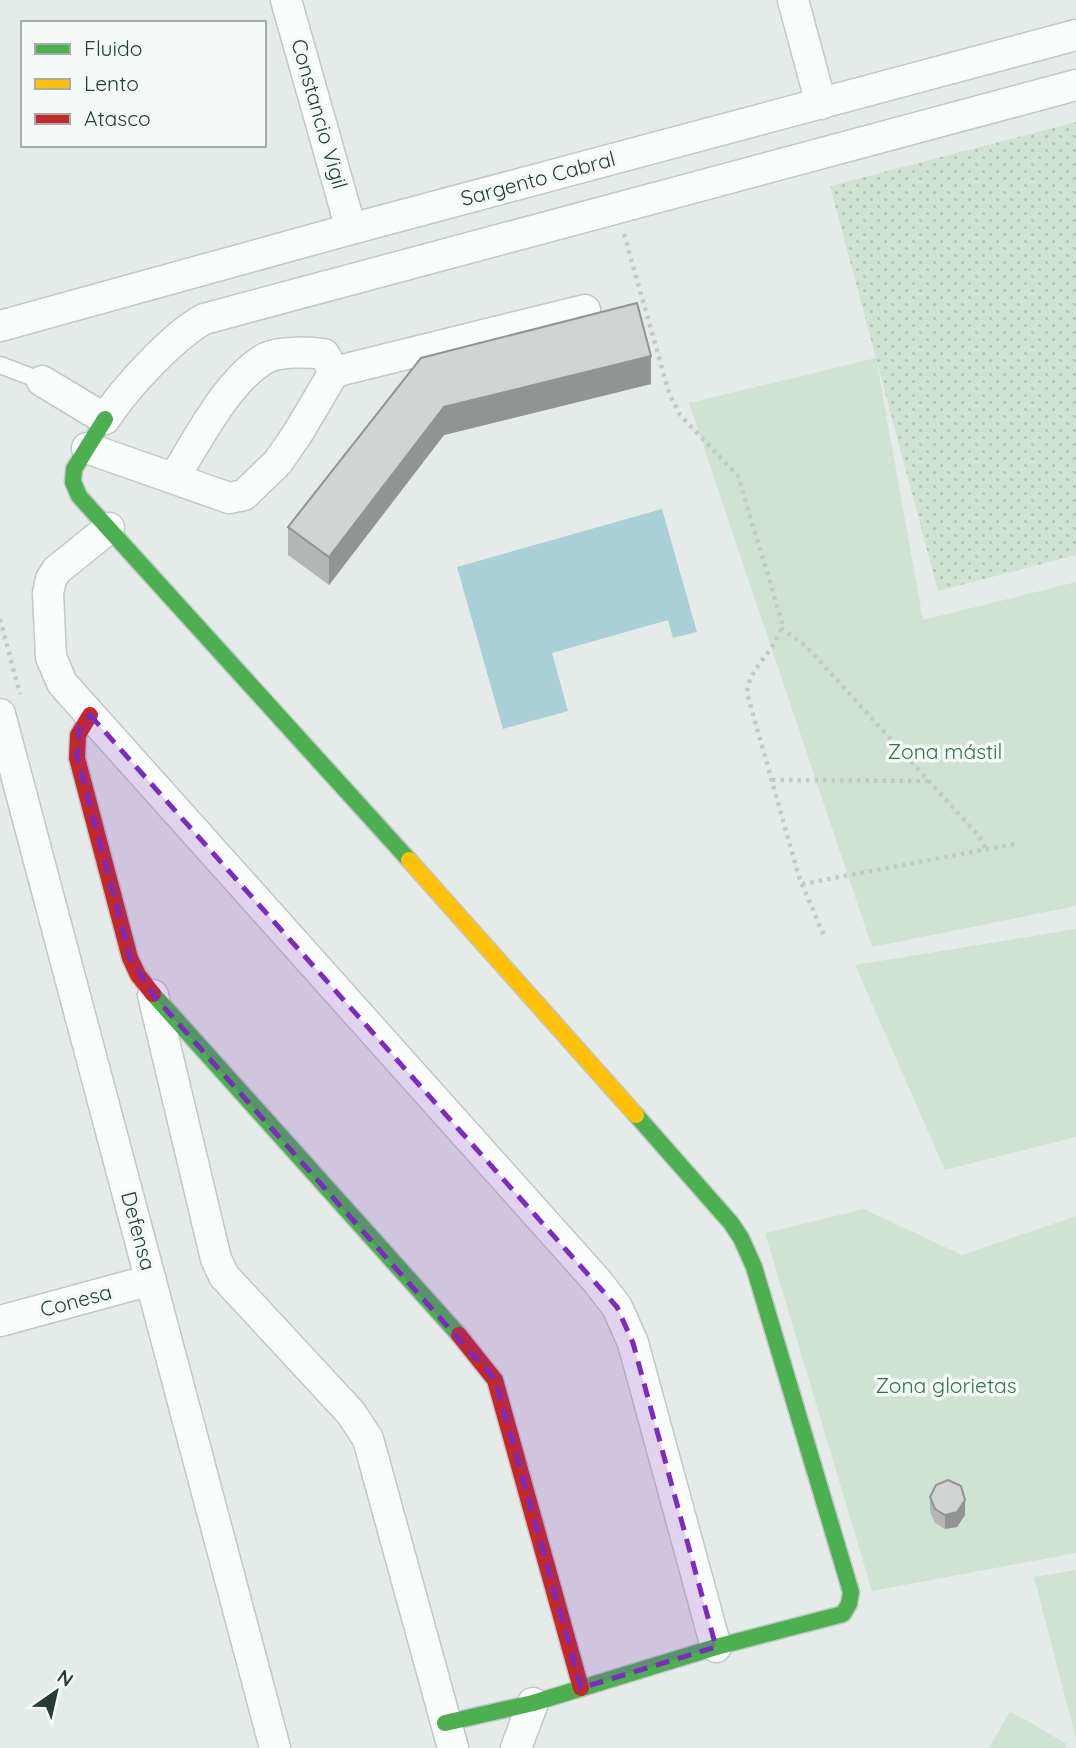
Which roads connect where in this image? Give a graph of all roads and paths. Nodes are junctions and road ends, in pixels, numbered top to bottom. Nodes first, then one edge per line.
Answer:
1 (286, 0) edge
2 (793, 0) edge
3 (1076, 35) edge
4 (1076, 85) edge
5 (821, 104) junction
6 (617, 210) junction
7 (351, 229) junction
8 (585, 310) dead end
9 (0, 326) edge
10 (0, 365) edge
11 (334, 372) junction
12 (42, 380) joint
13 (105, 419) junction
14 (87, 448) junction
15 (174, 478) junction
16 (109, 528) junction
17 (781, 628) junction
18 (0, 714) edge
19 (90, 715) junction
20 (4, 747) edge
21 (772, 780) junction
22 (929, 781) junction
23 (1015, 844) dead end
24 (986, 849) junction
25 (802, 884) junction
26 (825, 939) dead end
27 (153, 995) junction
28 (151, 1280) junction
29 (0, 1321) edge
30 (716, 1647) junction
31 (581, 1688) junction
32 (533, 1703) junction
33 (449, 1735) edge
34 (275, 1748) edge
35 (516, 1748) edge

1 - 7 street, Constancio Vigil
2 - 5 street
3 - 5 street, Sargento Cabral
4 - 6 street
5 - 7 street, Sargento Cabral
6 - 13 street
6 - 17 path
7 - 9 street, Sargento Cabral
8 - 11 street
10 - 12 lane
11 - 15 street
11 - 15 street
12 - 13 street
13 - 14 street
14 - 15 street
14 - 16 street
16 - 19 street
16 - 30 street
17 - 21 path
17 - 22 path
18 - 20 street, Defensa
19 - 27 street
19 - 30 street
20 - 28 street, Defensa
21 - 22 path
21 - 25 path
22 - 24 path
23 - 24 path
24 - 25 path
25 - 26 path
27 - 31 street
27 - 33 street
28 - 29 street, Conesa
28 - 34 street, Defensa
30 - 31 street
31 - 32 street
32 - 33 street
32 - 35 street

